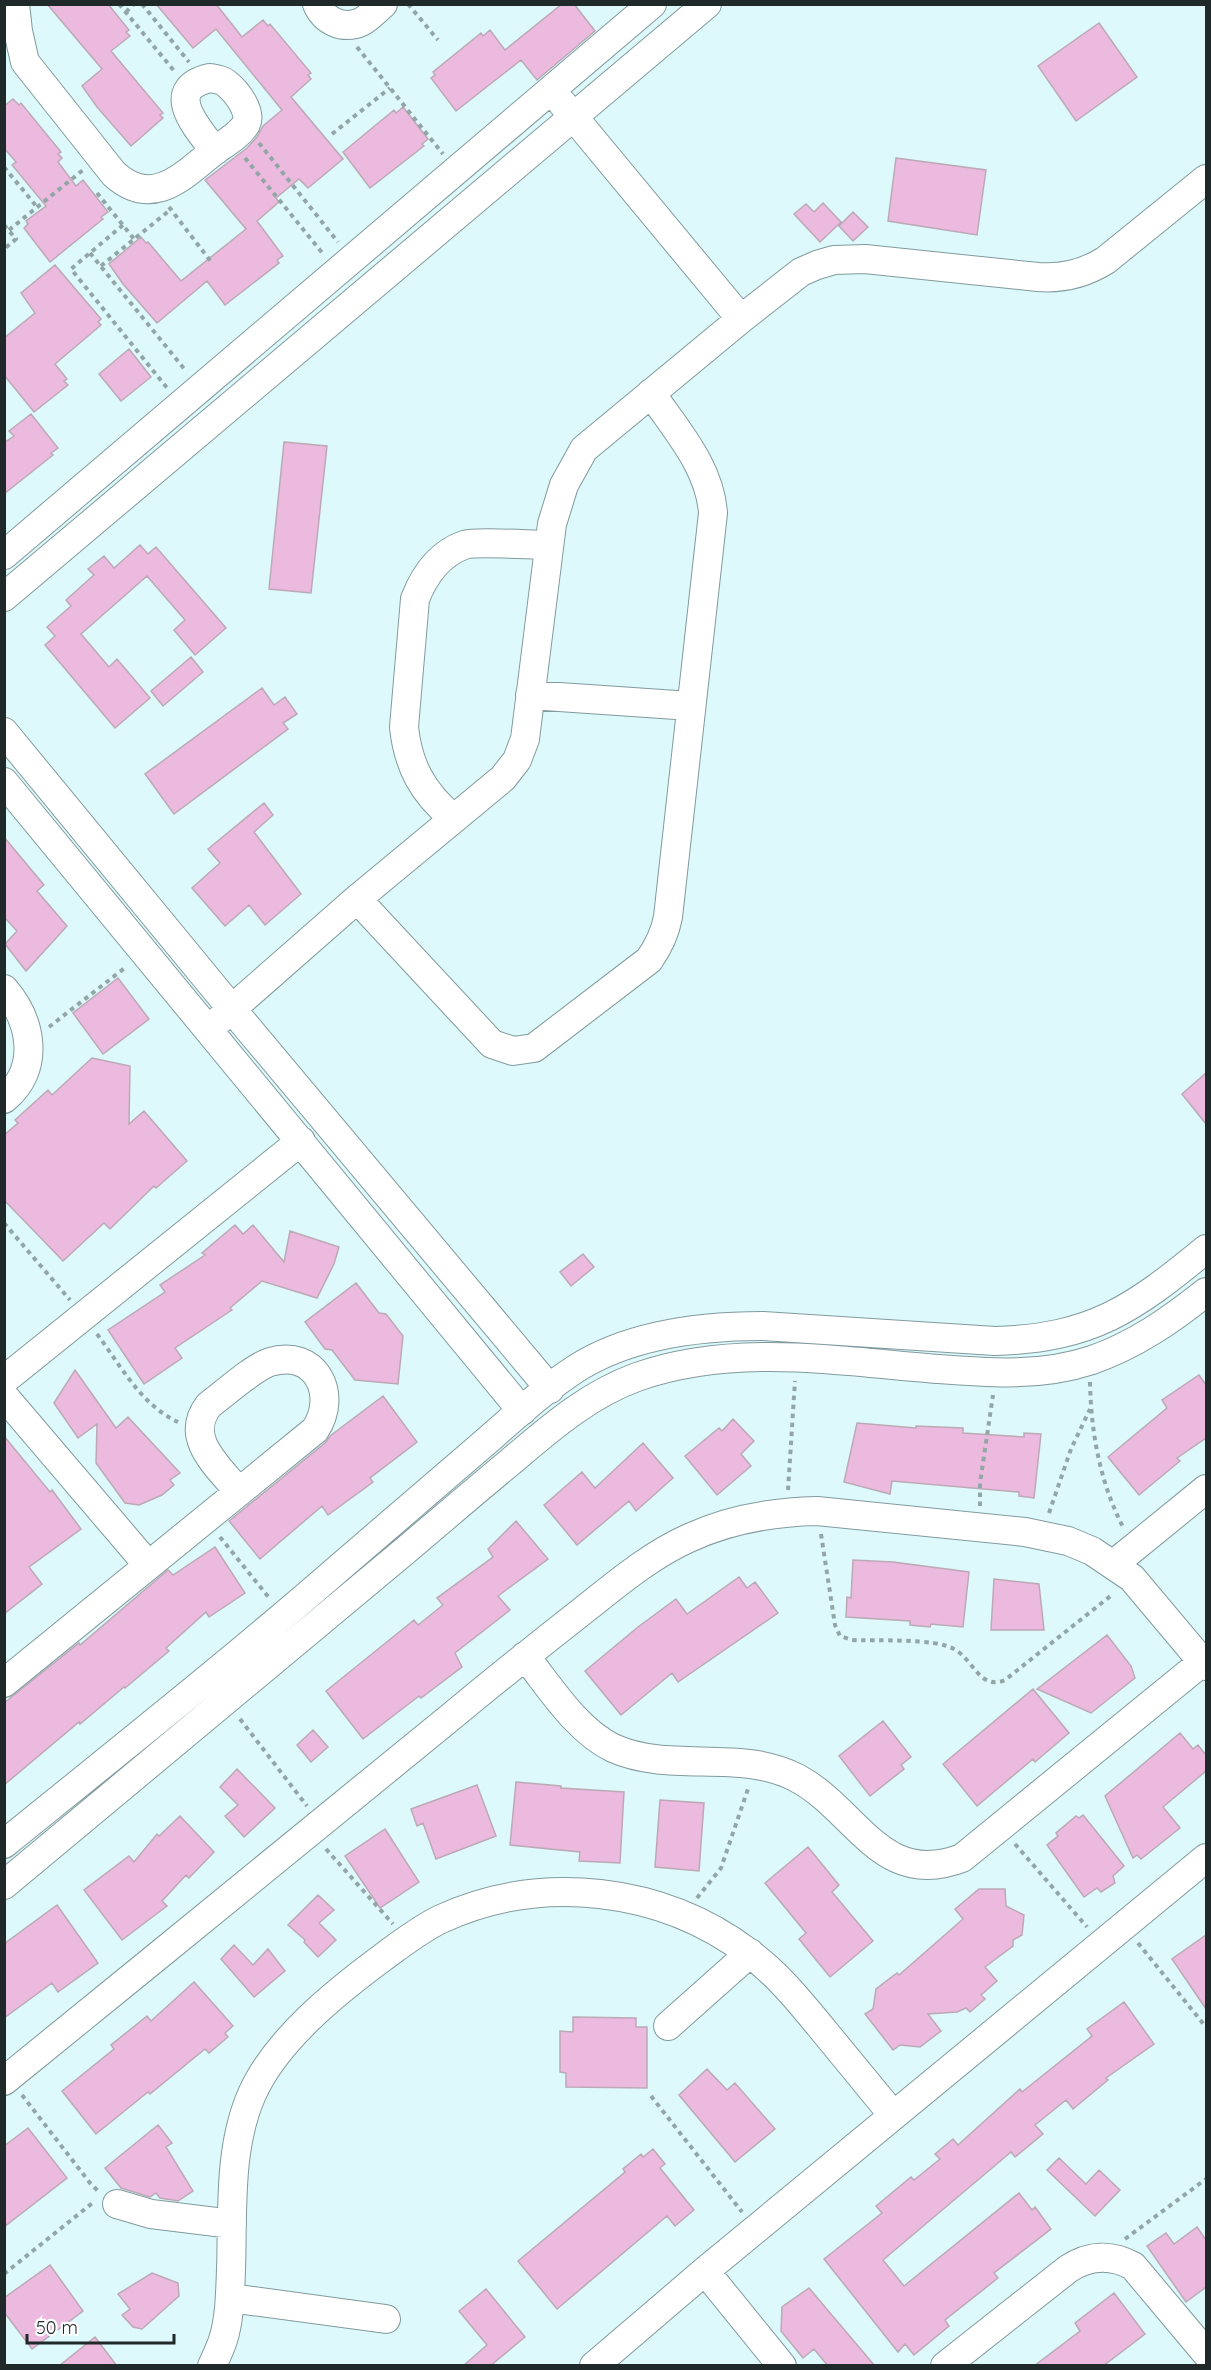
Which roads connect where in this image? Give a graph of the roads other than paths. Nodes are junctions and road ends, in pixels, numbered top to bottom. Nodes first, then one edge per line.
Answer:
1 (15, 4) edge
2 (317, 4) edge
3 (383, 4) edge
4 (652, 4) edge
5 (707, 4) edge
6 (15, 57) edge
7 (551, 90) junction
8 (574, 117) junction
9 (230, 139) junction
10 (1206, 179) edge
11 (741, 319) junction
12 (651, 393) junction
13 (548, 545) junction
14 (4, 555) edge
15 (4, 597) edge
16 (530, 695) junction
17 (691, 706) junction
18 (4, 732) edge
19 (4, 782) edge
20 (453, 818) junction
21 (357, 900) junction
22 (4, 989) edge
23 (231, 1008) junction
24 (209, 1029) junction
25 (4, 1099) edge
26 (301, 1141) junction
27 (1206, 1249) edge
28 (1171, 1278) junction
29 (1199, 1297) edge
30 (4, 1380) edge
31 (550, 1389) junction
32 (4, 1396) edge
33 (522, 1411) junction
34 (1206, 1489) edge
35 (239, 1491) junction
36 (363, 1547) junction
37 (1127, 1563) junction
38 (148, 1565) junction
39 (382, 1570) junction
40 (525, 1656) junction
41 (1205, 1662) edge
42 (4, 1683) edge
43 (4, 1844) edge
44 (1206, 1858) edge
45 (4, 1885) edge
46 (750, 1953) junction
47 (668, 2026) dead end
48 (6, 2079) edge
49 (893, 2115) junction
50 (117, 2204) dead end
51 (232, 2224) junction
52 (705, 2271) junction
53 (230, 2298) junction
54 (386, 2319) dead end
55 (1206, 2353) edge
56 (212, 2366) edge
57 (594, 2366) edge
58 (782, 2366) edge
59 (945, 2366) edge

1 - 6 street
2 - 3 street
4 - 7 street
5 - 8 street
6 - 9 street
7 - 8 street
7 - 14 street
8 - 11 street
8 - 15 street
9 - 9 street
10 - 11 street
11 - 12 street
12 - 13 street
12 - 17 street
13 - 16 street
13 - 20 street
16 - 17 street
16 - 20 street
17 - 21 street
18 - 23 street
19 - 24 street
20 - 21 street
21 - 23 street
22 - 25 street
23 - 24 street
23 - 31 street
24 - 26 street
26 - 30 street
26 - 33 street
27 - 28 street
28 - 29 street
28 - 31 street
29 - 39 street
31 - 33 street
32 - 38 street
33 - 36 street
34 - 37 street
35 - 35 street
35 - 38 street
36 - 39 street
36 - 43 street
37 - 40 street
37 - 41 street
38 - 42 street
39 - 45 street
40 - 41 street
40 - 48 street
44 - 49 street
46 - 47 street
46 - 49 street
46 - 51 street
49 - 52 street
50 - 51 street
51 - 53 street
52 - 57 street
52 - 58 street
53 - 54 street
53 - 56 street
55 - 59 street

